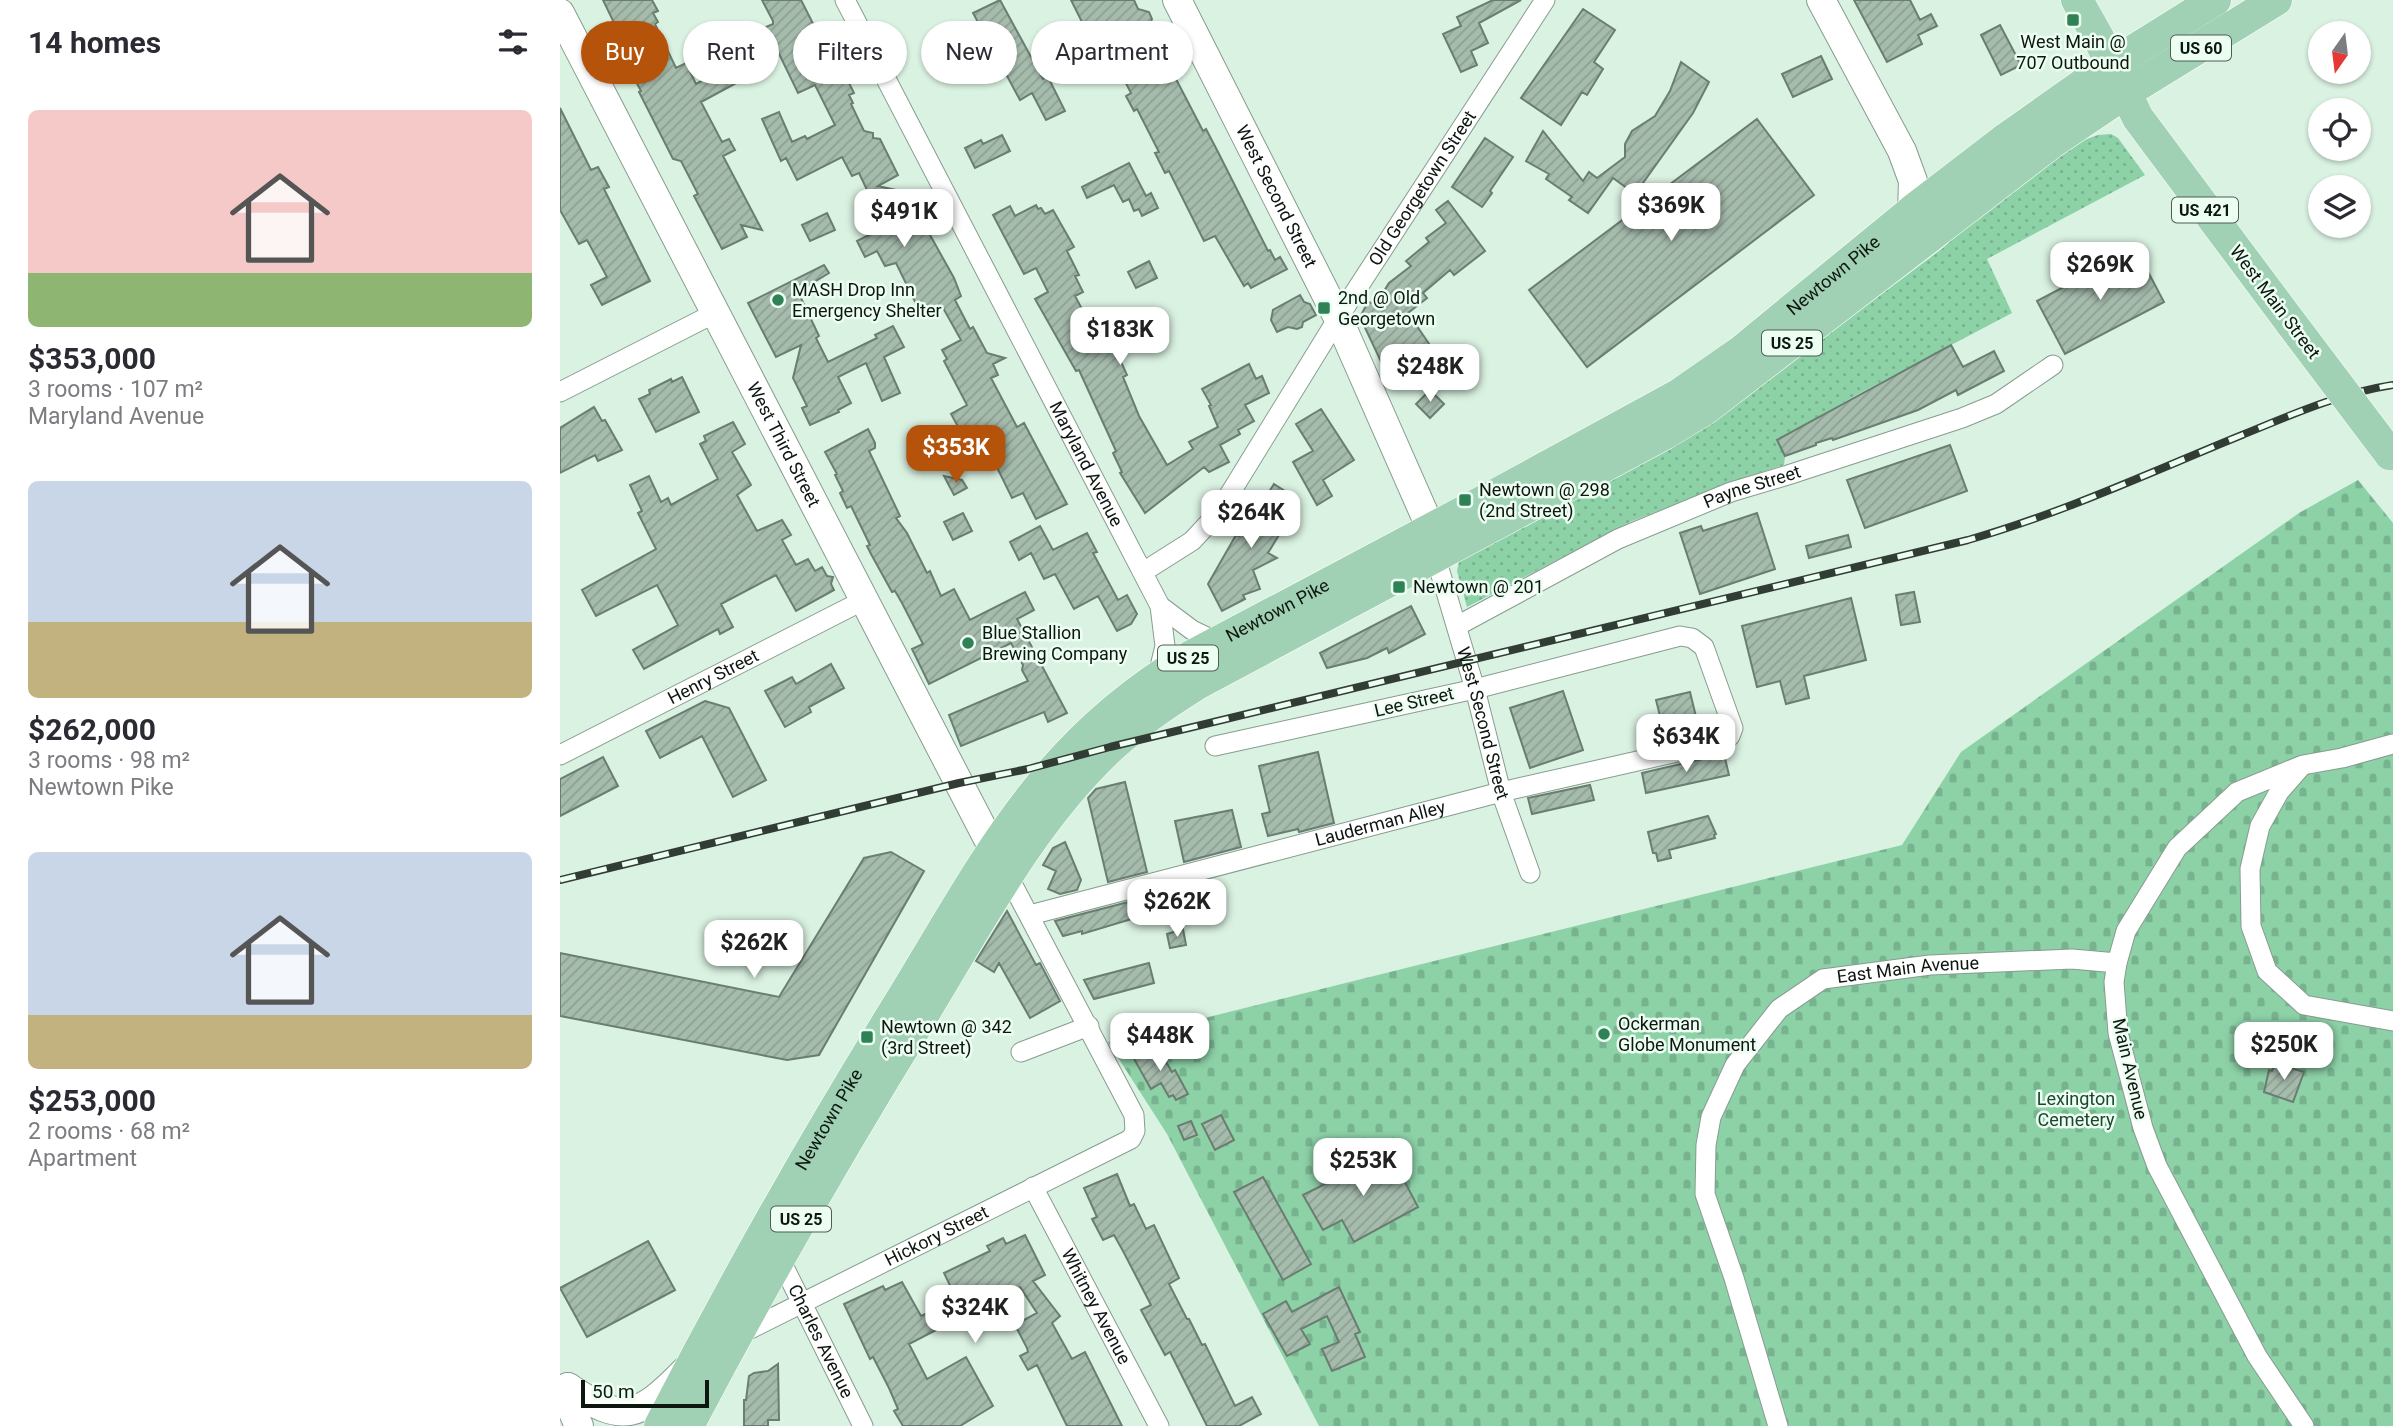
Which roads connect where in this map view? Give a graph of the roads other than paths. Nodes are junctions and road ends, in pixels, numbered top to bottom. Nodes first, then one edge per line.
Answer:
1 (845, 0) edge
2 (1177, 0) edge
3 (1545, 0) edge
4 (1821, 0) edge
5 (2077, 0) edge
6 (2215, 0) edge
7 (2276, 0) edge
8 (560, 13) edge
9 (2112, 65) junction
10 (2125, 93) junction
11 (1902, 151) junction
12 (1956, 176) junction
13 (1912, 211) junction
14 (715, 313) junction
15 (1338, 318) junction
16 (2053, 365) dead end
17 (560, 392) edge
18 (2392, 456) edge
19 (1434, 542) junction
20 (1143, 572) junction
21 (864, 600) junction
22 (1160, 606) junction
23 (1457, 626) junction
24 (1217, 642) junction
25 (1158, 675) junction
26 (1475, 689) junction
27 (1730, 736) joint
28 (2393, 744) edge
29 (1215, 746) dead end
30 (560, 755) edge
31 (2303, 765) junction
32 (1501, 792) junction
33 (993, 848) junction
34 (1530, 873) dead end
35 (1008, 876) junction
36 (1030, 915) junction
37 (2116, 963) junction
38 (2393, 1021) edge
39 (1089, 1026) junction
40 (1021, 1052) dead end
41 (1033, 1187) junction
42 (779, 1257) junction
43 (802, 1302) junction
44 (734, 1338) junction
45 (692, 1364) junction
46 (564, 1379) edge
47 (579, 1426) edge
48 (601, 1426) edge
49 (660, 1426) edge
50 (688, 1426) edge
51 (863, 1426) edge
52 (1159, 1426) edge
53 (1778, 1426) edge
54 (2304, 1426) edge

1 - 20 street, Maryland Avenue
2 - 15 main road, West Second Street
3 - 15 street, Old Georgetown Street
4 - 11 main road
5 - 9 main road, West Main Street
6 - 9 main road, US 60
7 - 10 main road, US 60
8 - 14 main road, West Third Street
9 - 10 main road, West Main Street
9 - 12 main road, Newtown Pike / US 25
10 - 18 main road, West Main Street / US 421, bridge
10 - 19 main road, Newtown Pike / US 25
11 - 12 main road
11 - 13 main road
12 - 13 main road, Newtown Pike / US 25
13 - 19 main road, Newtown Pike / US 25
14 - 17 street
14 - 21 main road, West Third Street
15 - 19 main road, West Second Street
15 - 20 street, Old Georgetown Street
16 - 23 street, Payne Street
19 - 23 street, West Second Street
19 - 24 main road, Newtown Pike / US 25
19 - 35 main road, Newtown Pike / US 25
20 - 22 street, Maryland Avenue
21 - 30 street, Henry Street
21 - 33 main road, West Third Street
22 - 24 street
22 - 25 street, Maryland Avenue
23 - 26 street, West Second Street
24 - 25 main road, Newtown Pike / US 25
25 - 33 main road, Newtown Pike / US 25
26 - 27 street, Lee Street
26 - 29 street, Lee Street
26 - 32 street, West Second Street
27 - 32 street, Lauderman Alley
28 - 31 street, Main Avenue
31 - 37 street, Main Avenue
31 - 38 street
32 - 34 street, West Second Street
32 - 36 street, Lauderman Alley
33 - 35 main road, West Third Street
33 - 45 main road, Newtown Pike / US 25
35 - 36 street
35 - 42 main road, Newtown Pike / US 25
36 - 39 street
37 - 53 street, East Main Avenue
37 - 54 street, Main Avenue
39 - 40 street
39 - 41 street, Hickory Street
41 - 43 street, Hickory Street
41 - 52 street, Whitney Avenue
42 - 43 street, Charles Avenue
42 - 44 main road, Newtown Pike / US 25
43 - 44 street, Hickory Street
43 - 51 street, Charles Avenue
44 - 50 main road, Newtown Pike / US 25
45 - 46 main road
45 - 49 main road, Newtown Pike / US 25
46 - 47 main road
46 - 48 main road

